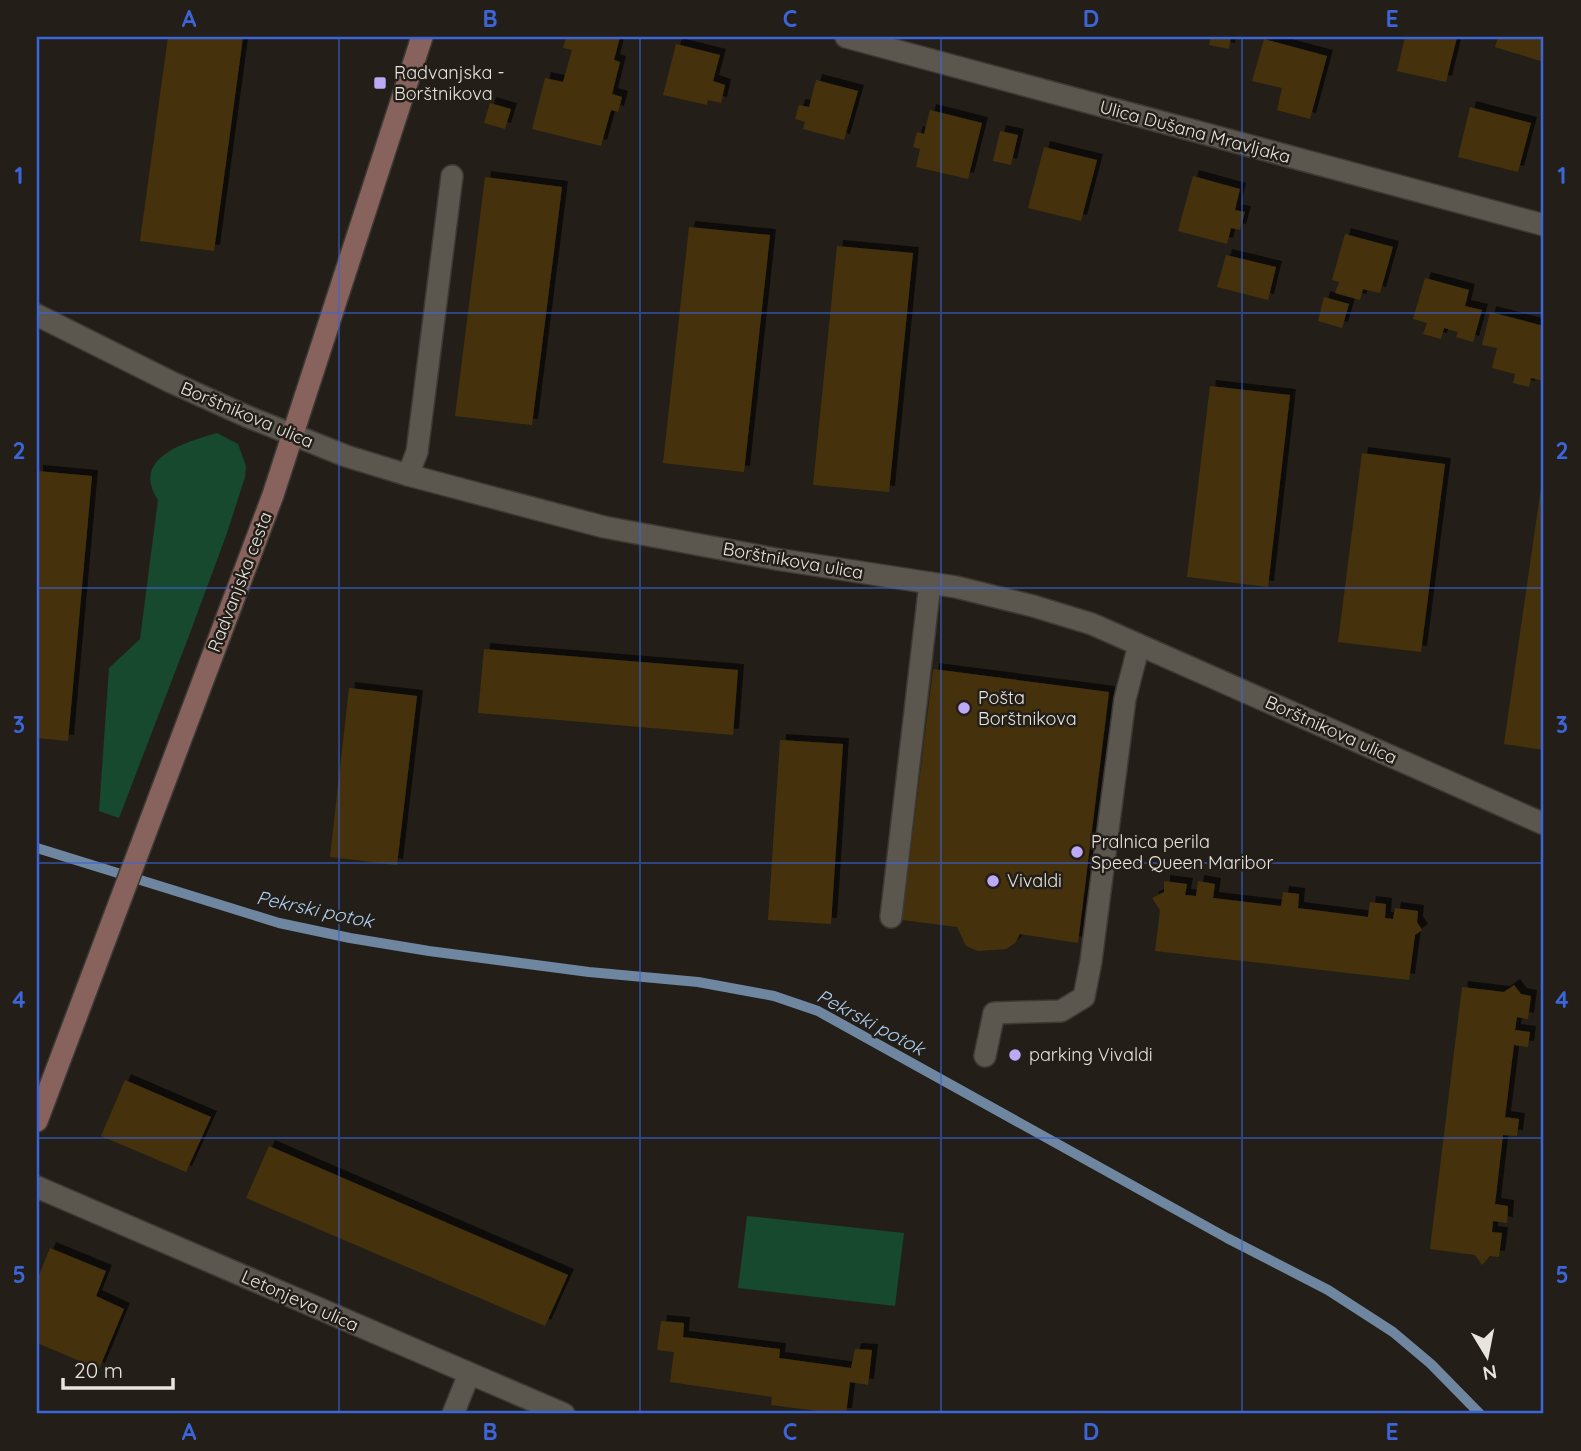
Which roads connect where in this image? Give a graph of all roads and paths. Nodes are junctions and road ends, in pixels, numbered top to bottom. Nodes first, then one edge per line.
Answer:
1 (422, 37) edge
2 (846, 37) edge
3 (452, 176) dead end
4 (1544, 225) edge
5 (37, 314) edge
6 (292, 436) junction
7 (408, 475) junction
8 (930, 583) junction
9 (1139, 645) junction
10 (1544, 824) edge
11 (891, 917) dead end
12 (985, 1056) dead end
13 (37, 1121) edge
14 (37, 1187) edge
15 (469, 1374) junction
16 (453, 1414) edge
17 (564, 1414) edge

1 - 6 street, Radvanjska cesta
2 - 4 street, Ulica Dušana Mravljaka
3 - 7 street
5 - 6 street, Borštnikova ulica
6 - 7 street, Borštnikova ulica
6 - 13 street, Radvanjska cesta
7 - 8 street, Borštnikova ulica
8 - 9 street, Borštnikova ulica
8 - 11 street
9 - 10 street, Borštnikova ulica
9 - 12 street
14 - 15 street, Letonjeva ulica
15 - 16 street
15 - 17 street, Letonjeva ulica

